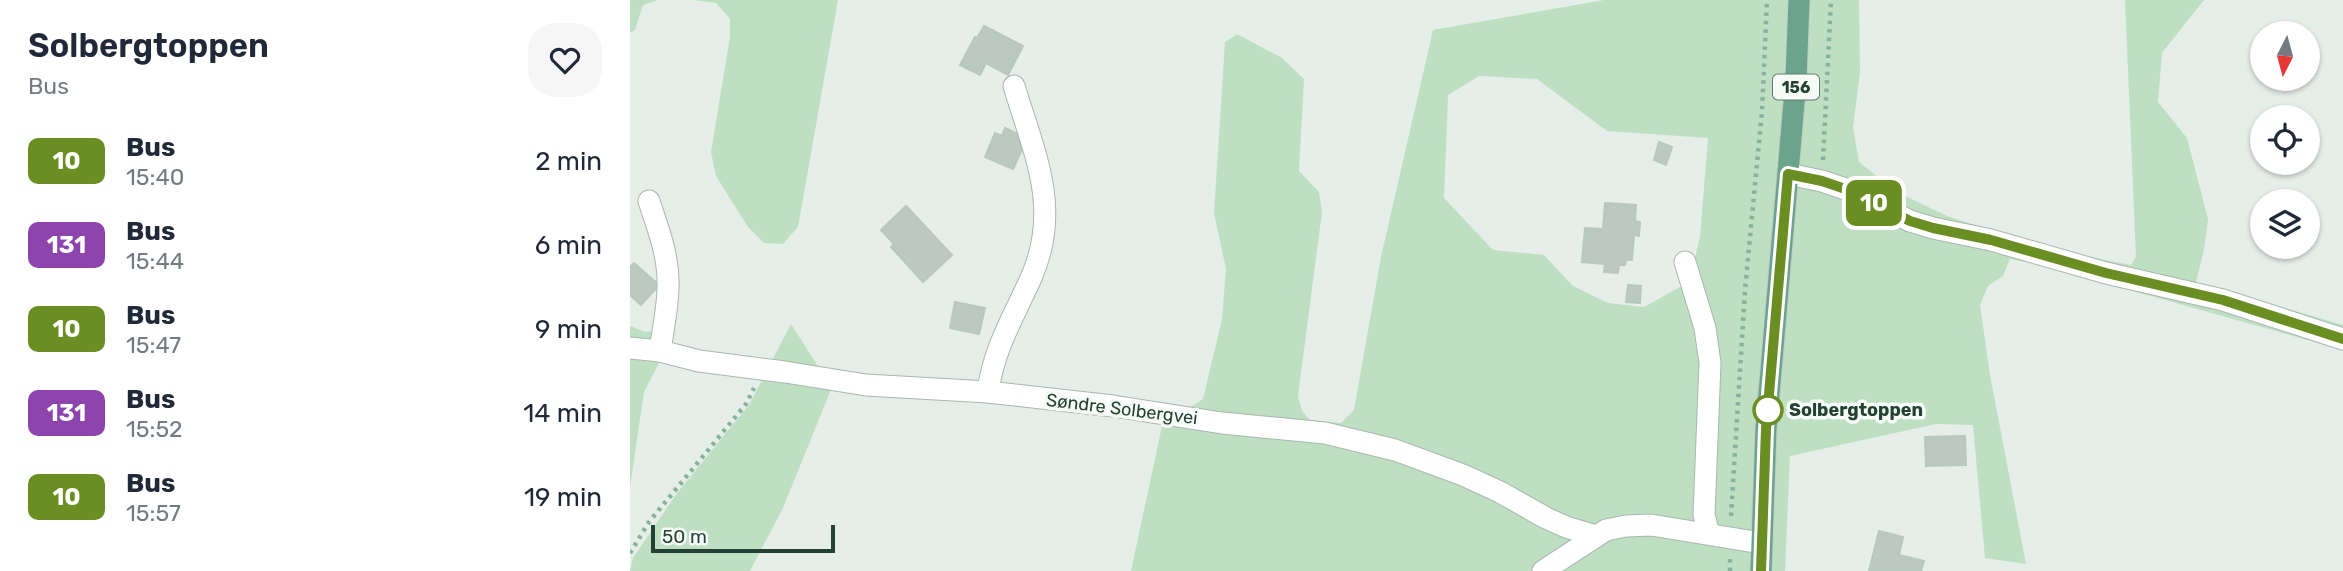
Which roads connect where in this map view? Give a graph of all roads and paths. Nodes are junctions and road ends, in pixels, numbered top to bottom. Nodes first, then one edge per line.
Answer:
1 (1767, 0) edge
2 (1799, 0) edge
3 (1830, 0) edge
4 (1014, 86) dead end
5 (1788, 174) junction
6 (1822, 181) junction
7 (649, 201) dead end
8 (1685, 262) dead end
9 (2343, 339) edge
10 (630, 348) edge
11 (660, 351) junction
12 (763, 369) junction
13 (988, 393) junction
14 (1709, 534) junction
15 (1597, 536) junction
16 (1730, 537) junction
17 (1761, 543) junction
18 (630, 553) edge
19 (1543, 571) edge
20 (1730, 571) edge
21 (1761, 571) edge

1 - 16 path
2 - 5 main road, 156
3 - 6 path
4 - 13 street
5 - 6 street
5 - 17 main road, 156
6 - 9 street
7 - 11 street
8 - 14 street
10 - 11 street, Søndre Solbergvei
11 - 12 street, Søndre Solbergvei
12 - 13 street, Søndre Solbergvei
12 - 18 path
13 - 15 street, Søndre Solbergvei
14 - 15 street
14 - 16 street
15 - 19 street
16 - 17 street
16 - 20 path
17 - 21 main road, 156

